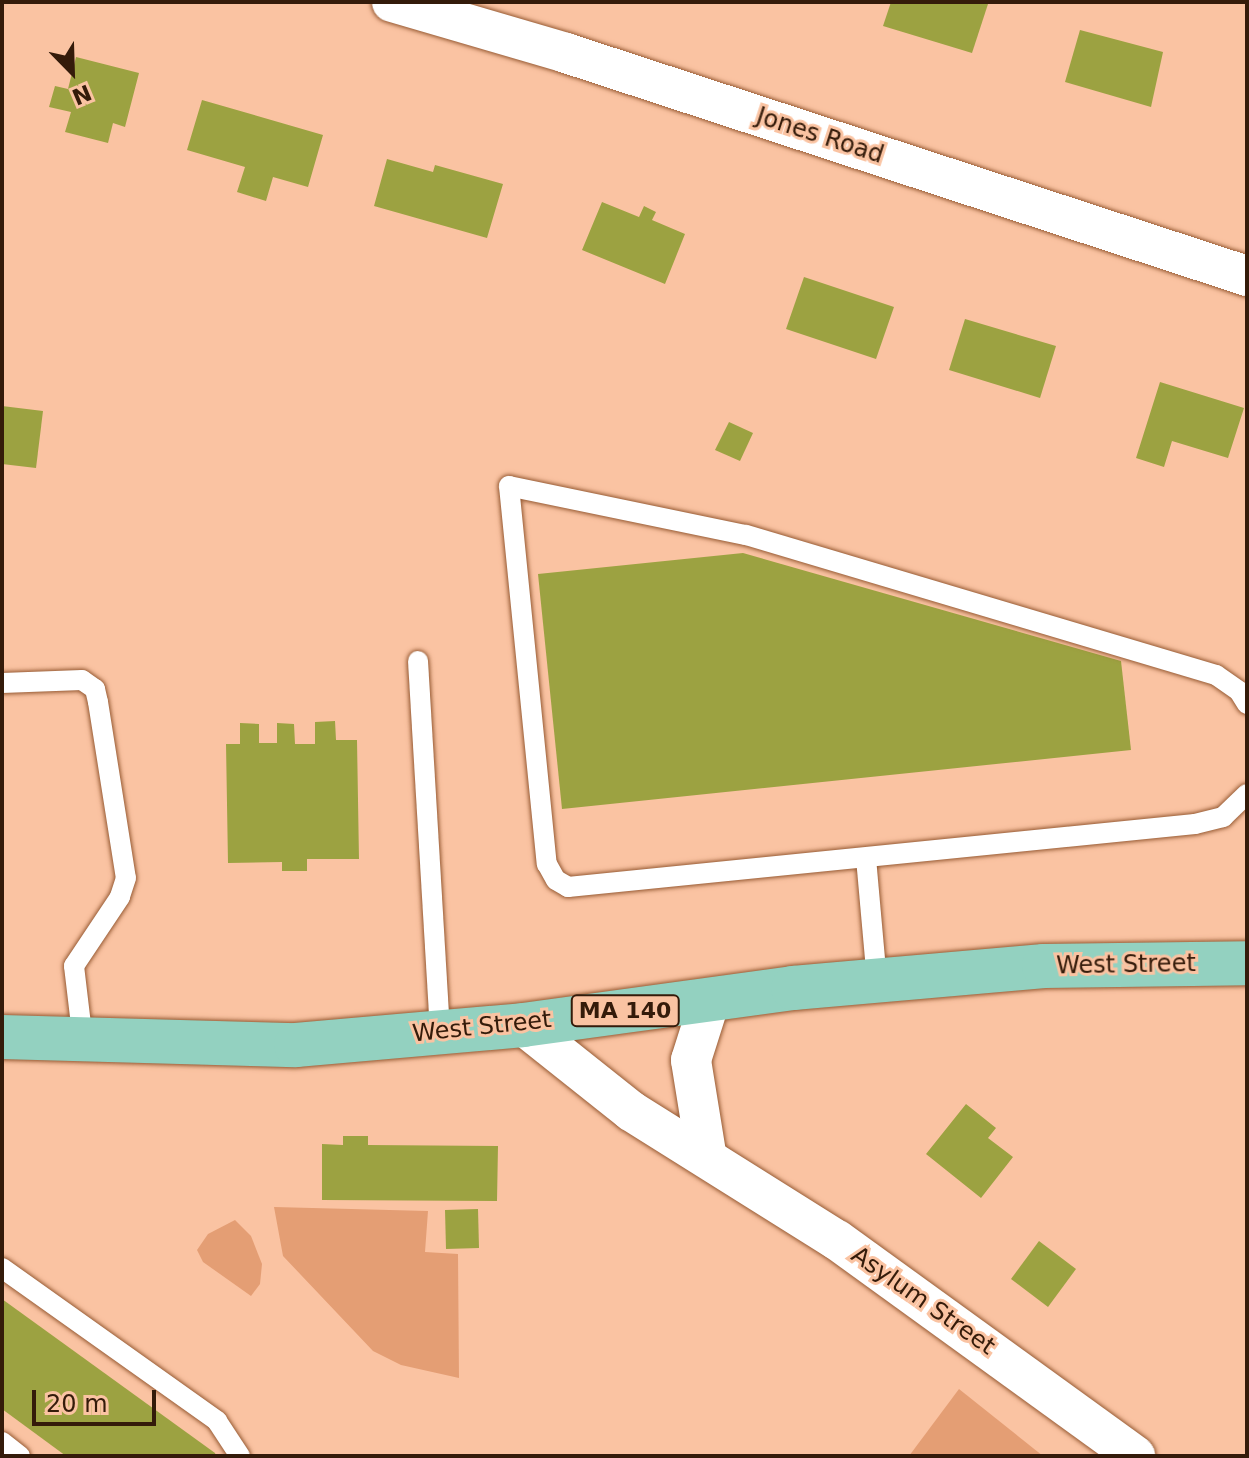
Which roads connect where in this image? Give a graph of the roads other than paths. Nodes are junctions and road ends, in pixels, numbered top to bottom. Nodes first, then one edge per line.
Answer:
1 (392, 2) edge
2 (1247, 276) edge
3 (418, 661) dead end
4 (2, 683) edge
5 (1247, 704) edge
6 (1247, 794) edge
7 (866, 858) junction
8 (1247, 963) edge
9 (877, 981) junction
10 (710, 1000) junction
11 (523, 1025) junction
12 (440, 1032) junction
13 (2, 1037) edge
14 (83, 1041) junction
15 (706, 1153) junction
16 (2, 1268) edge
17 (2, 1442) edge
18 (20, 1456) edge
19 (240, 1456) edge
20 (1135, 1456) edge

1 - 2 street, Jones Road
3 - 12 lane
4 - 14 lane
5 - 7 lane
6 - 7 lane
7 - 9 lane
8 - 9 main road, West Street / MA 140
9 - 10 main road, West Street / MA 140
10 - 11 main road, West Street / MA 140
10 - 15 street
11 - 12 main road, West Street / MA 140
11 - 15 street, Asylum Street
12 - 14 main road, West Street / MA 140
13 - 14 main road, West Street / MA 140
15 - 20 street, Asylum Street
16 - 19 lane
17 - 18 lane

